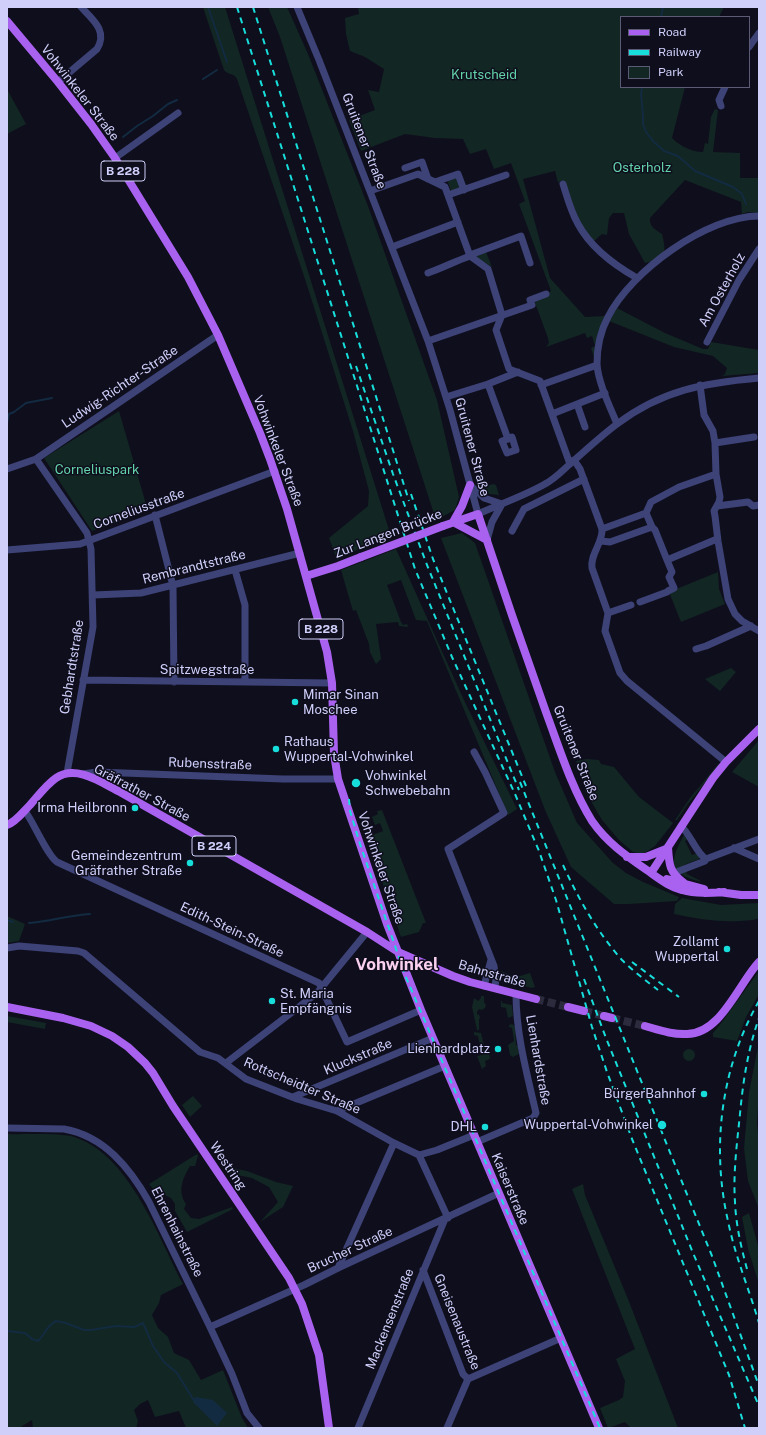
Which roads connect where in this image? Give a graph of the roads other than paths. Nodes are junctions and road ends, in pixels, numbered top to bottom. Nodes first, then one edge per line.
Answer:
1 (81, 7) edge
2 (297, 7) edge
3 (7, 21) edge
4 (758, 37) edge
5 (750, 46) edge
6 (58, 82) junction
7 (725, 88) edge
8 (721, 106) dead end
9 (178, 113) dead end
10 (114, 158) junction
11 (405, 168) dead end
12 (506, 176) dead end
13 (432, 181) junction
14 (563, 184) dead end
15 (464, 190) junction
16 (370, 191) junction
17 (448, 195) junction
18 (759, 216) edge
19 (458, 222) junction
20 (392, 247) junction
21 (759, 249) edge
22 (470, 256) junction
23 (530, 263) dead end
24 (428, 273) dead end
25 (637, 278) junction
26 (546, 294) dead end
27 (502, 315) junction
28 (218, 336) junction
29 (428, 341) junction
30 (707, 342) dead end
31 (597, 365) junction
32 (518, 372) junction
33 (759, 378) edge
34 (488, 384) junction
35 (541, 385) junction
36 (700, 385) junction
37 (605, 393) junction
38 (446, 397) junction
39 (577, 404) junction
40 (552, 414) junction
41 (617, 424) junction
42 (585, 427) dead end
43 (754, 437) dead end
44 (508, 439) dead end
45 (715, 442) junction
46 (36, 459) junction
47 (572, 462) junction
48 (7, 469) edge
49 (275, 471) junction
50 (716, 474) junction
51 (584, 479) junction
52 (470, 485) junction
53 (502, 504) junction
54 (759, 505) edge
55 (717, 506) junction
56 (646, 513) junction
57 (478, 514) junction
58 (155, 515) junction
59 (453, 522) junction
60 (652, 527) junction
61 (602, 529) junction
62 (512, 531) dead end
63 (718, 539) junction
64 (89, 540) junction
65 (486, 540) junction
66 (601, 541) junction
67 (7, 550) edge
68 (300, 553) junction
69 (667, 560) junction
70 (235, 570) junction
71 (306, 576) junction
72 (173, 586) junction
73 (93, 595) junction
74 (640, 602) dead end
75 (631, 605) dead end
76 (608, 612) junction
77 (751, 626) junction
78 (759, 631) edge
79 (696, 649) dead end
80 (83, 680) junction
81 (174, 682) junction
82 (245, 682) junction
83 (332, 683) junction
84 (759, 729) edge
85 (474, 752) dead end
86 (726, 762) junction
87 (67, 773) junction
88 (81, 774) junction
89 (338, 779) junction
90 (25, 811) junction
91 (7, 825) edge
92 (681, 826) junction
93 (759, 839) edge
94 (668, 847) junction
95 (734, 848) junction
96 (627, 857) junction
97 (706, 859) junction
98 (759, 859) edge
99 (679, 871) dead end
100 (651, 873) junction
101 (687, 885) junction
102 (724, 892) junction
103 (759, 895) edge
104 (366, 932) junction
105 (7, 948) edge
106 (398, 952) junction
107 (491, 960) junction
108 (759, 962) edge
109 (484, 986) junction
110 (321, 987) junction
111 (495, 988) junction
112 (516, 994) junction
113 (536, 999) tunnel mouth
114 (7, 1007) edge
115 (568, 1007) tunnel mouth
116 (421, 1010) junction
117 (584, 1011) tunnel mouth
118 (645, 1026) tunnel mouth
119 (433, 1038) junction
120 (226, 1064) junction
121 (445, 1066) junction
122 (293, 1097) junction
123 (337, 1111) junction
124 (7, 1128) edge
125 (476, 1138) junction
126 (394, 1143) junction
127 (419, 1155) junction
128 (499, 1193) junction
129 (446, 1219) junction
130 (338, 1268) junction
131 (423, 1270) junction
132 (295, 1289) junction
133 (210, 1327) junction
134 (561, 1338) junction
135 (468, 1380) junction
136 (259, 1428) edge
137 (329, 1428) edge
138 (358, 1428) edge
139 (448, 1428) edge
140 (599, 1428) edge

1 - 6 street
2 - 16 street, Gruitener Straße
3 - 6 main road, Vohwinkeler Straße / B 228
4 - 5 street
6 - 10 main road, Vohwinkeler Straße / B 228
7 - 8 street
9 - 10 street
10 - 28 main road, Vohwinkeler Straße / B 228
11 - 13 street
12 - 15 street
13 - 15 street
13 - 16 street
13 - 17 street
14 - 25 street
15 - 17 street
16 - 20 street, Gruitener Straße
17 - 19 street
18 - 25 street
19 - 20 street
19 - 22 street
20 - 29 street, Gruitener Straße
21 - 30 street, Am Osterholz
22 - 23 street
22 - 24 street
22 - 27 street
25 - 31 street
26 - 27 street
27 - 29 street
27 - 32 street
28 - 46 street, Ludwig-Richter-Straße
28 - 49 main road, Vohwinkeler Straße / B 228
29 - 38 street, Gruitener Straße
31 - 35 street
31 - 37 street
32 - 34 street
32 - 35 street
33 - 36 street
34 - 38 street
34 - 44 street
35 - 40 street
36 - 41 street
36 - 45 street
37 - 39 street
37 - 41 street
38 - 52 street, Gruitener Straße
39 - 40 street
39 - 42 street
40 - 47 street
41 - 47 street
43 - 45 street
45 - 50 street
46 - 48 street, Ludwig-Richter-Straße
46 - 64 street
47 - 51 street
47 - 53 street
49 - 58 street, Corneliusstraße
49 - 68 main road, Vohwinkeler Straße / B 228
50 - 55 street
50 - 56 street
51 - 61 street
51 - 62 street
52 - 53 street
52 - 57 street, Gruitener Straße
52 - 59 main road
53 - 57 street
53 - 65 street
54 - 55 street
55 - 63 street
56 - 60 street
56 - 61 street
57 - 59 main road, Zur Langen Brücke
57 - 65 main road, Gruitener Straße
58 - 64 street, Corneliusstraße
58 - 72 street
59 - 65 main road
59 - 71 main road, Zur Langen Brücke, bridge
60 - 66 street
60 - 69 street
61 - 66 street
63 - 69 street
63 - 77 street
64 - 67 street, Corneliusstraße
64 - 73 street, Gebhardtstraße
65 - 96 main road, Gruitener Straße
66 - 76 street
68 - 70 street, Rembrandtstraße
68 - 71 main road, Vohwinkeler Straße / B 228
69 - 74 street
70 - 72 street, Rembrandtstraße
70 - 82 street
71 - 83 main road, Vohwinkeler Straße / B 228
72 - 73 street, Rembrandtstraße
72 - 81 street
73 - 80 street, Gebhardtstraße
75 - 76 street
76 - 86 street
77 - 78 street
77 - 79 street
80 - 81 street, Spitzwegstraße
80 - 87 street, Gebhardtstraße
81 - 82 street, Spitzwegstraße
82 - 83 street, Spitzwegstraße
83 - 89 main road, Vohwinkeler Straße / B 228
84 - 86 main road
85 - 107 street
86 - 92 main road
87 - 88 main road, Gräfrather Straße / B 224
87 - 90 main road
88 - 89 street, Rubensstraße
88 - 104 main road, Gräfrather Straße / B 224
89 - 106 main road, Vohwinkeler Straße / B 228
90 - 91 main road
90 - 110 street, Edith-Stein-Straße
92 - 94 main road
92 - 97 street
93 - 95 street
94 - 96 main road
94 - 100 main road
94 - 101 main road
95 - 97 street
95 - 98 street
96 - 100 main road, Gruitener Straße
97 - 99 street
100 - 101 main road, Gruitener Straße
100 - 102 main road, Gruitener Straße
101 - 102 main road, Gruitener Straße
102 - 103 main road, Gruitener Straße
104 - 106 main road, Gräfrather Straße
104 - 110 street
105 - 120 street, Rottscheidter Straße
106 - 109 main road, Bahnstraße
106 - 116 main road, Kaiserstraße / B 228
107 - 109 street
107 - 111 street
108 - 118 main road
109 - 111 main road, Bahnstraße
110 - 116 street
110 - 120 street
111 - 112 main road, Bahnstraße
112 - 113 main road, Bahnstraße
112 - 125 street, Lienhardstraße
114 - 132 main road, Westring
115 - 117 main road
116 - 119 main road, Kaiserstraße / B 228
119 - 121 main road, Kaiserstraße / B 228
119 - 122 street, Kluckstraße
120 - 122 street, Rottscheidter Straße
121 - 123 street
121 - 125 main road, Kaiserstraße / B 228
122 - 123 street, Rottscheidter Straße
123 - 126 street, Rottscheidter Straße
124 - 133 street, Ehrenhainstraße
125 - 127 street
125 - 128 main road, Kaiserstraße / B 228
126 - 127 street, Rottscheidter Straße
126 - 130 street
127 - 129 street
128 - 129 street, Brucher Straße
128 - 134 main road, Kaiserstraße / B 228
129 - 130 street, Brucher Straße
129 - 131 street, Mackensenstraße
130 - 132 street, Brucher Straße
131 - 135 street, Gneisenaustraße
131 - 138 street, Mackensenstraße
132 - 133 street, Brucher Straße
132 - 137 main road, Westring
133 - 136 street, Ehrenhainstraße
134 - 135 street
134 - 140 main road, Kaiserstraße / B 228
135 - 139 street, Gneisenaustraße

